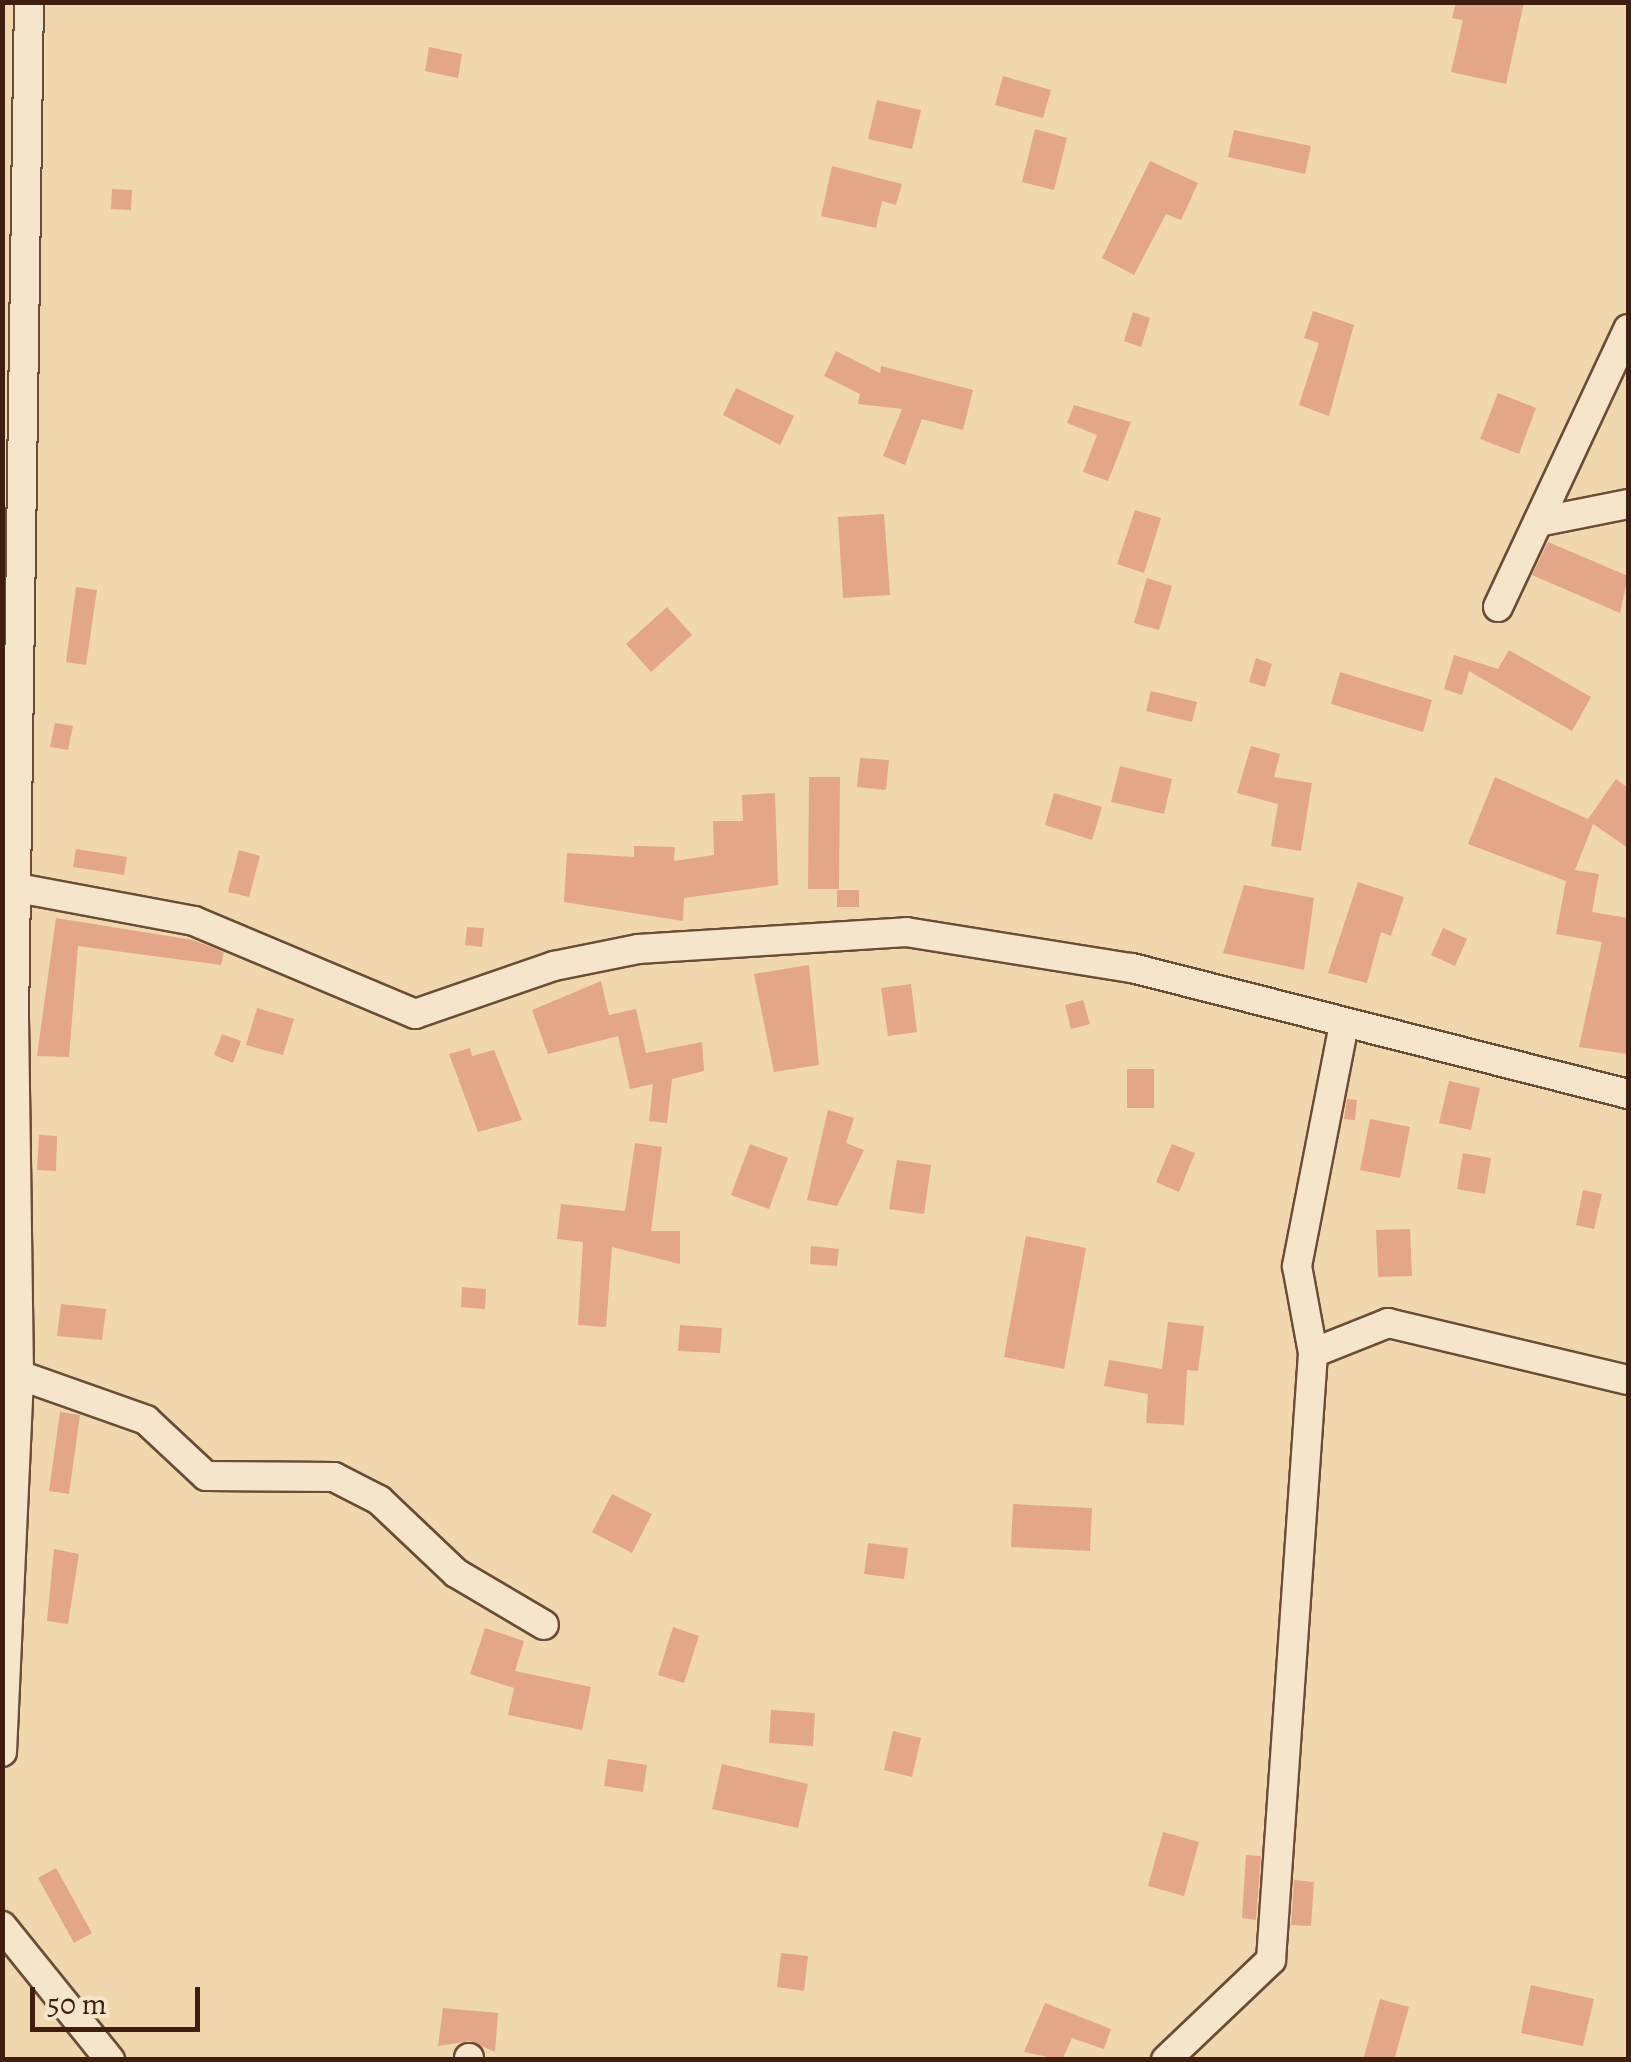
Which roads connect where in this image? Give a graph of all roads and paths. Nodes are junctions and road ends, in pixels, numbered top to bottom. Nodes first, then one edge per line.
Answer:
1 (29, 2) edge
2 (1628, 329) edge
3 (1628, 504) edge
4 (1538, 522) junction
5 (1498, 607) dead end
6 (18, 888) junction
7 (10, 960) edge
8 (8, 1018) edge
9 (1344, 1024) junction
10 (1628, 1094) edge
11 (1313, 1353) junction
12 (19, 1375) junction
13 (1628, 1380) edge
14 (544, 1626) dead end
15 (2, 1752) edge
16 (2, 1926) edge
17 (110, 2060) edge
18 (1166, 2060) edge

1 - 6 street
2 - 4 street
3 - 4 street
4 - 5 street
6 - 7 street
6 - 9 street
7 - 8 street
8 - 12 street
9 - 10 street
9 - 11 street
11 - 13 street
11 - 18 street
12 - 14 street
12 - 15 street
16 - 17 street

